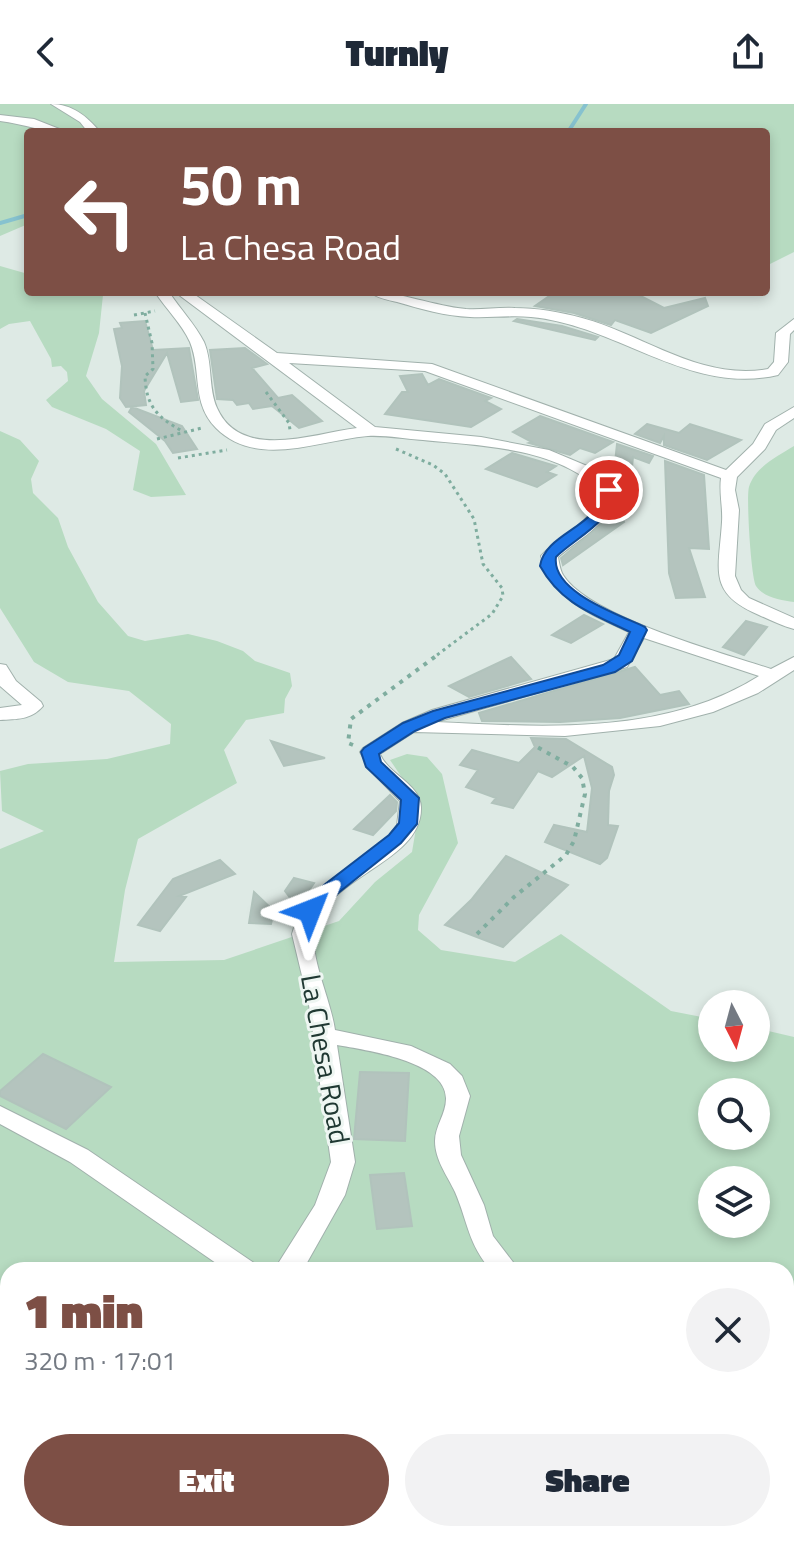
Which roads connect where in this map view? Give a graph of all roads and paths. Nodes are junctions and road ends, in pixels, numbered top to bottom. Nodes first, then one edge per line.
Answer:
1 (57, 104) edge
2 (0, 118) edge
3 (50, 128) edge
4 (91, 128) edge
5 (165, 296) edge
6 (187, 296) edge
7 (392, 296) edge
8 (145, 313) dead end
9 (790, 330) edge
10 (270, 357) junction
11 (266, 392) dead end
12 (794, 411) edge
13 (222, 426) junction
14 (371, 431) junction
15 (184, 432) junction
16 (157, 439) dead end
17 (259, 445) junction
18 (292, 445) junction
19 (178, 458) dead end
20 (729, 476) junction
21 (794, 624) edge
22 (639, 630) junction
23 (794, 662) edge
24 (0, 669) edge
25 (776, 676) junction
26 (0, 714) edge
27 (409, 727) junction
28 (502, 731) junction
29 (370, 752) junction
30 (477, 934) dead end
31 (325, 1036) junction
32 (0, 1114) edge
33 (233, 1262) edge
34 (294, 1262) edge
35 (500, 1262) edge

1 - 4 street
2 - 3 street
5 - 13 street
6 - 10 street
7 - 9 street
8 - 15 path
10 - 14 street
10 - 20 street
11 - 18 path
12 - 20 street
13 - 15 path
13 - 17 street
14 - 18 street
14 - 22 street
14 - 29 path
15 - 16 path
17 - 18 street
17 - 19 path
20 - 21 street
22 - 25 street
22 - 27 street
23 - 25 street
24 - 26 street
25 - 28 street
27 - 28 street
27 - 29 street
28 - 30 path
29 - 31 street, La Chesa Road
31 - 34 street, La Chesa Road
31 - 35 street
32 - 33 street

